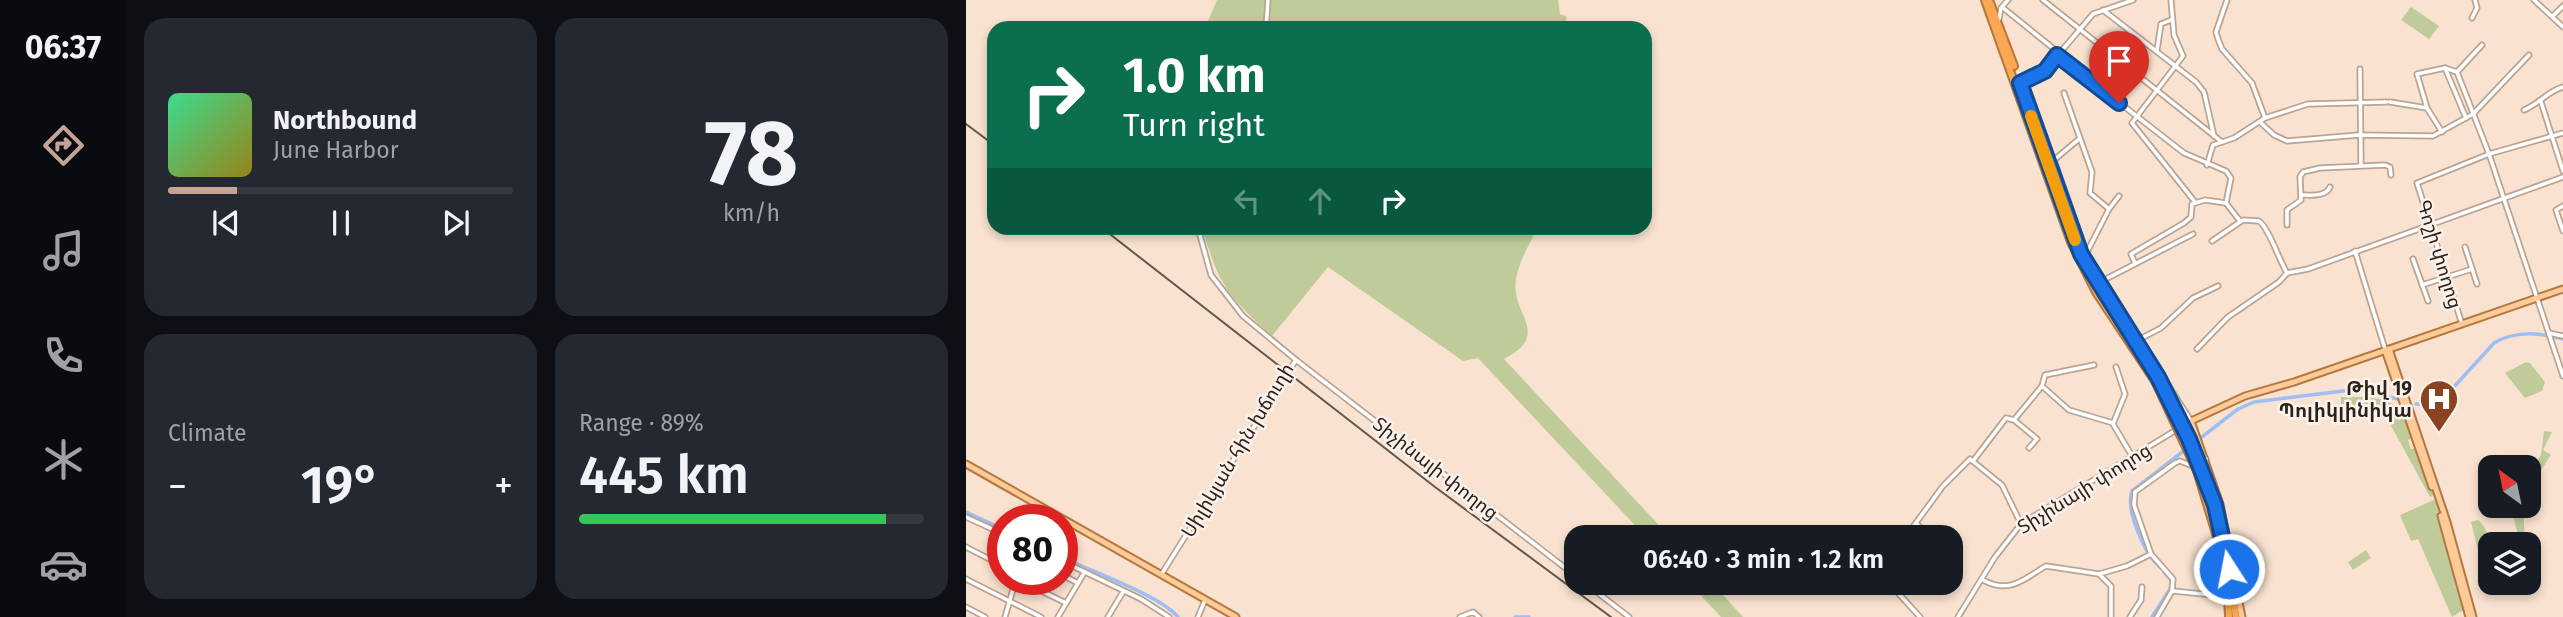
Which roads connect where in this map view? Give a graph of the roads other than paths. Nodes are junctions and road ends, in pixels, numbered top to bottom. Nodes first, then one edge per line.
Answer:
1 (1268, 0) edge
2 (1988, 0) edge
3 (2008, 0) edge
4 (2043, 0) edge
5 (2133, 0) edge
6 (2171, 0) edge
7 (2227, 0) edge
8 (2475, 0) edge
9 (2534, 0) edge
10 (2563, 6) edge
11 (2002, 7) junction
12 (2103, 10) junction
13 (2553, 16) junction
14 (2472, 18) dead end
15 (2171, 20) junction
16 (1266, 21) edge
17 (2563, 27) edge
18 (2078, 29) junction
19 (2001, 31) junction
20 (2482, 46) dead end
21 (2157, 50) junction
22 (2058, 54) junction
23 (2529, 55) dead end
24 (2178, 66) junction
25 (2445, 68) junction
26 (2360, 69) dead end
27 (2457, 72) junction
28 (2020, 83) junction
29 (2563, 87) edge
30 (2157, 92) junction
31 (2064, 93) dead end
32 (2541, 102) junction
33 (2359, 103) junction
34 (2427, 108) junction
35 (2524, 110) dead end
36 (2473, 114) junction
37 (2136, 116) junction
38 (2265, 118) junction
39 (2466, 118) junction
40 (2261, 123) junction
41 (2442, 132) junction
42 (2563, 133) edge
43 (2359, 135) junction
44 (2214, 136) junction
45 (2551, 136) junction
46 (2078, 139) junction
47 (2222, 142) junction
48 (2489, 154) junction
49 (2207, 165) junction
50 (2361, 166) junction
51 (2563, 171) edge
52 (2391, 175) dead end
53 (2563, 177) edge
54 (2330, 187) dead end
55 (2301, 195) junction
56 (2119, 196) dead end
57 (2504, 200) junction
58 (2061, 201) junction
59 (2195, 202) junction
60 (2226, 203) junction
61 (2563, 206) edge
62 (2109, 209) junction
63 (2241, 222) junction
64 (2431, 224) junction
65 (2287, 225) dead end
66 (2077, 226) junction
67 (2563, 231) edge
68 (2193, 234) dead end
69 (1200, 235) edge
70 (2212, 241) dead end
71 (2465, 247) dead end
72 (2078, 249) junction
73 (2355, 251) junction
74 (2086, 254) junction
75 (2413, 259) dead end
76 (2134, 263) junction
77 (2472, 269) junction
78 (2287, 273) junction
79 (2447, 278) junction
80 (2102, 282) junction
81 (2477, 284) dead end
82 (2422, 285) junction
83 (2218, 286) dead end
84 (2563, 289) edge
85 (2537, 298) junction
86 (2428, 300) dead end
87 (2462, 325) junction
88 (2549, 333) junction
89 (2563, 336) edge
90 (2140, 339) junction
91 (2387, 348) junction
92 (2197, 349) dead end
93 (1296, 360) junction
94 (2094, 365) dead end
95 (2116, 367) dead end
96 (2563, 376) edge
97 (2157, 379) junction
98 (2042, 386) junction
99 (2014, 420) junction
100 (2191, 421) junction
101 (2113, 424) junction
102 (2029, 448) dead end
103 (2132, 457) junction
104 (2206, 459) junction
105 (1973, 461) junction
106 (966, 464) edge
107 (2199, 471) junction
108 (966, 517) edge
109 (1916, 523) joint
110 (2021, 524) junction
111 (1914, 525) edge
112 (987, 527) edge
113 (966, 547) edge
114 (2149, 555) junction
115 (987, 558) edge
116 (1564, 567) edge
117 (1078, 570) edge
118 (1084, 573) junction
119 (2099, 574) junction
120 (1161, 576) junction
121 (2227, 577) junction
122 (966, 579) edge
123 (1983, 580) junction
124 (1078, 583) edge
125 (2142, 587) dead end
126 (2172, 590) junction
127 (1123, 591) junction
128 (2236, 594) junction
129 (1012, 595) edge
130 (1049, 595) edge
131 (1071, 595) edge
132 (1601, 595) edge
133 (1900, 595) edge
134 (2223, 596) dead end
135 (1205, 600) junction
136 (1010, 601) junction
137 (1066, 603) junction
138 (966, 607) edge
139 (1161, 615) edge
140 (1039, 616) edge
141 (985, 617) edge
142 (1005, 617) edge
143 (1058, 617) edge
144 (1108, 617) edge
145 (1169, 617) edge
146 (1198, 617) edge
147 (1236, 617) edge
148 (1460, 617) edge
149 (1479, 617) edge
150 (1629, 617) edge
151 (1920, 617) edge
152 (1958, 617) edge
153 (2111, 617) edge
154 (2130, 617) edge
155 (2157, 617) edge
156 (2229, 617) edge
157 (2236, 617) edge
158 (2242, 617) edge
159 (2471, 617) edge

1 - 16 street
2 - 11 street
2 - 19 highway
2 - 97 highway
3 - 11 street
4 - 18 street
5 - 12 street
6 - 15 street
7 - 38 street
8 - 14 street
9 - 13 street
10 - 13 street
11 - 19 street
11 - 22 street
12 - 18 street
12 - 21 street
13 - 17 street
15 - 21 street
15 - 24 street
18 - 22 street
18 - 30 street
19 - 28 highway
20 - 27 street
21 - 24 street
22 - 28 street
22 - 37 street
23 - 36 street
24 - 30 street
24 - 44 street
25 - 27 street
25 - 34 street
25 - 39 street
26 - 33 street
27 - 36 street
28 - 58 highway
29 - 32 street
30 - 37 street
30 - 44 street
31 - 46 street
32 - 35 street
32 - 45 street
33 - 34 street
33 - 38 street
33 - 43 street
34 - 41 street
36 - 39 street
36 - 48 street
37 - 49 street
37 - 59 street
38 - 40 street
39 - 41 street
40 - 43 street
40 - 47 street
41 - 43 street
42 - 45 street
43 - 50 street
44 - 47 street
45 - 48 street
45 - 51 street
46 - 62 street
46 - 66 street
47 - 49 street
48 - 57 street
48 - 64 street, Գոշի փողոց
49 - 60 street
50 - 52 street
50 - 55 street
53 - 57 street
54 - 55 street
55 - 65 street
56 - 62 street
57 - 64 street
57 - 85 street
58 - 66 street
58 - 72 highway
59 - 60 street
59 - 76 street
60 - 63 street
61 - 67 street
62 - 74 street
63 - 70 street
63 - 78 street
64 - 73 street
64 - 79 street, Գոշի փողոց
66 - 72 street
66 - 74 street
68 - 76 street
69 - 93 street, Սիլիկյան հին խճուղի
71 - 77 street
72 - 97 highway
73 - 78 street
73 - 91 street
74 - 80 street
75 - 82 street
76 - 80 street
77 - 79 street
77 - 81 street
78 - 92 street
79 - 82 street
79 - 87 street, Գոշի փողոց
80 - 90 street
82 - 86 street
83 - 90 street
84 - 85 main road, Տիչինայի փողոց
85 - 87 main road, Տիչինայի փողոց
85 - 88 street
87 - 91 main road, Տիչինայի փողոց
88 - 89 street
88 - 96 street
90 - 100 street
91 - 100 main road, Տիչինայի փողոց
91 - 159 main road
93 - 116 street, Տիչինայի փողոց
93 - 120 street, Սիլիկյան հին խճուղի
94 - 98 street
95 - 101 street
97 - 107 highway, bridge
98 - 99 street
98 - 101 street
99 - 102 street
99 - 105 street
100 - 103 street, Տիչինայի փողոց
100 - 104 main road
101 - 103 street
103 - 110 street, Տիչինայի փողոց
104 - 114 street
104 - 128 main road
105 - 109 street
105 - 110 street
106 - 120 main road
107 - 121 highway
107 - 128 highway
108 - 112 street
109 - 111 street
110 - 123 street, Տիչինայի փողոց
113 - 115 street
114 - 119 street
114 - 126 street
117 - 118 street
118 - 124 street
118 - 127 street
119 - 123 street
119 - 153 street
120 - 135 main road
121 - 128 highway
121 - 156 highway
122 - 136 street
123 - 152 street, Տիչինայի փողոց
125 - 154 street
126 - 134 street
126 - 155 street
127 - 139 street
127 - 144 street
128 - 157 highway
128 - 158 main road
129 - 136 street
130 - 137 street
131 - 137 street
132 - 150 street
133 - 151 street
135 - 146 street
135 - 147 main road
136 - 140 street
136 - 142 street
137 - 143 street
138 - 141 street
139 - 145 street
148 - 149 street

